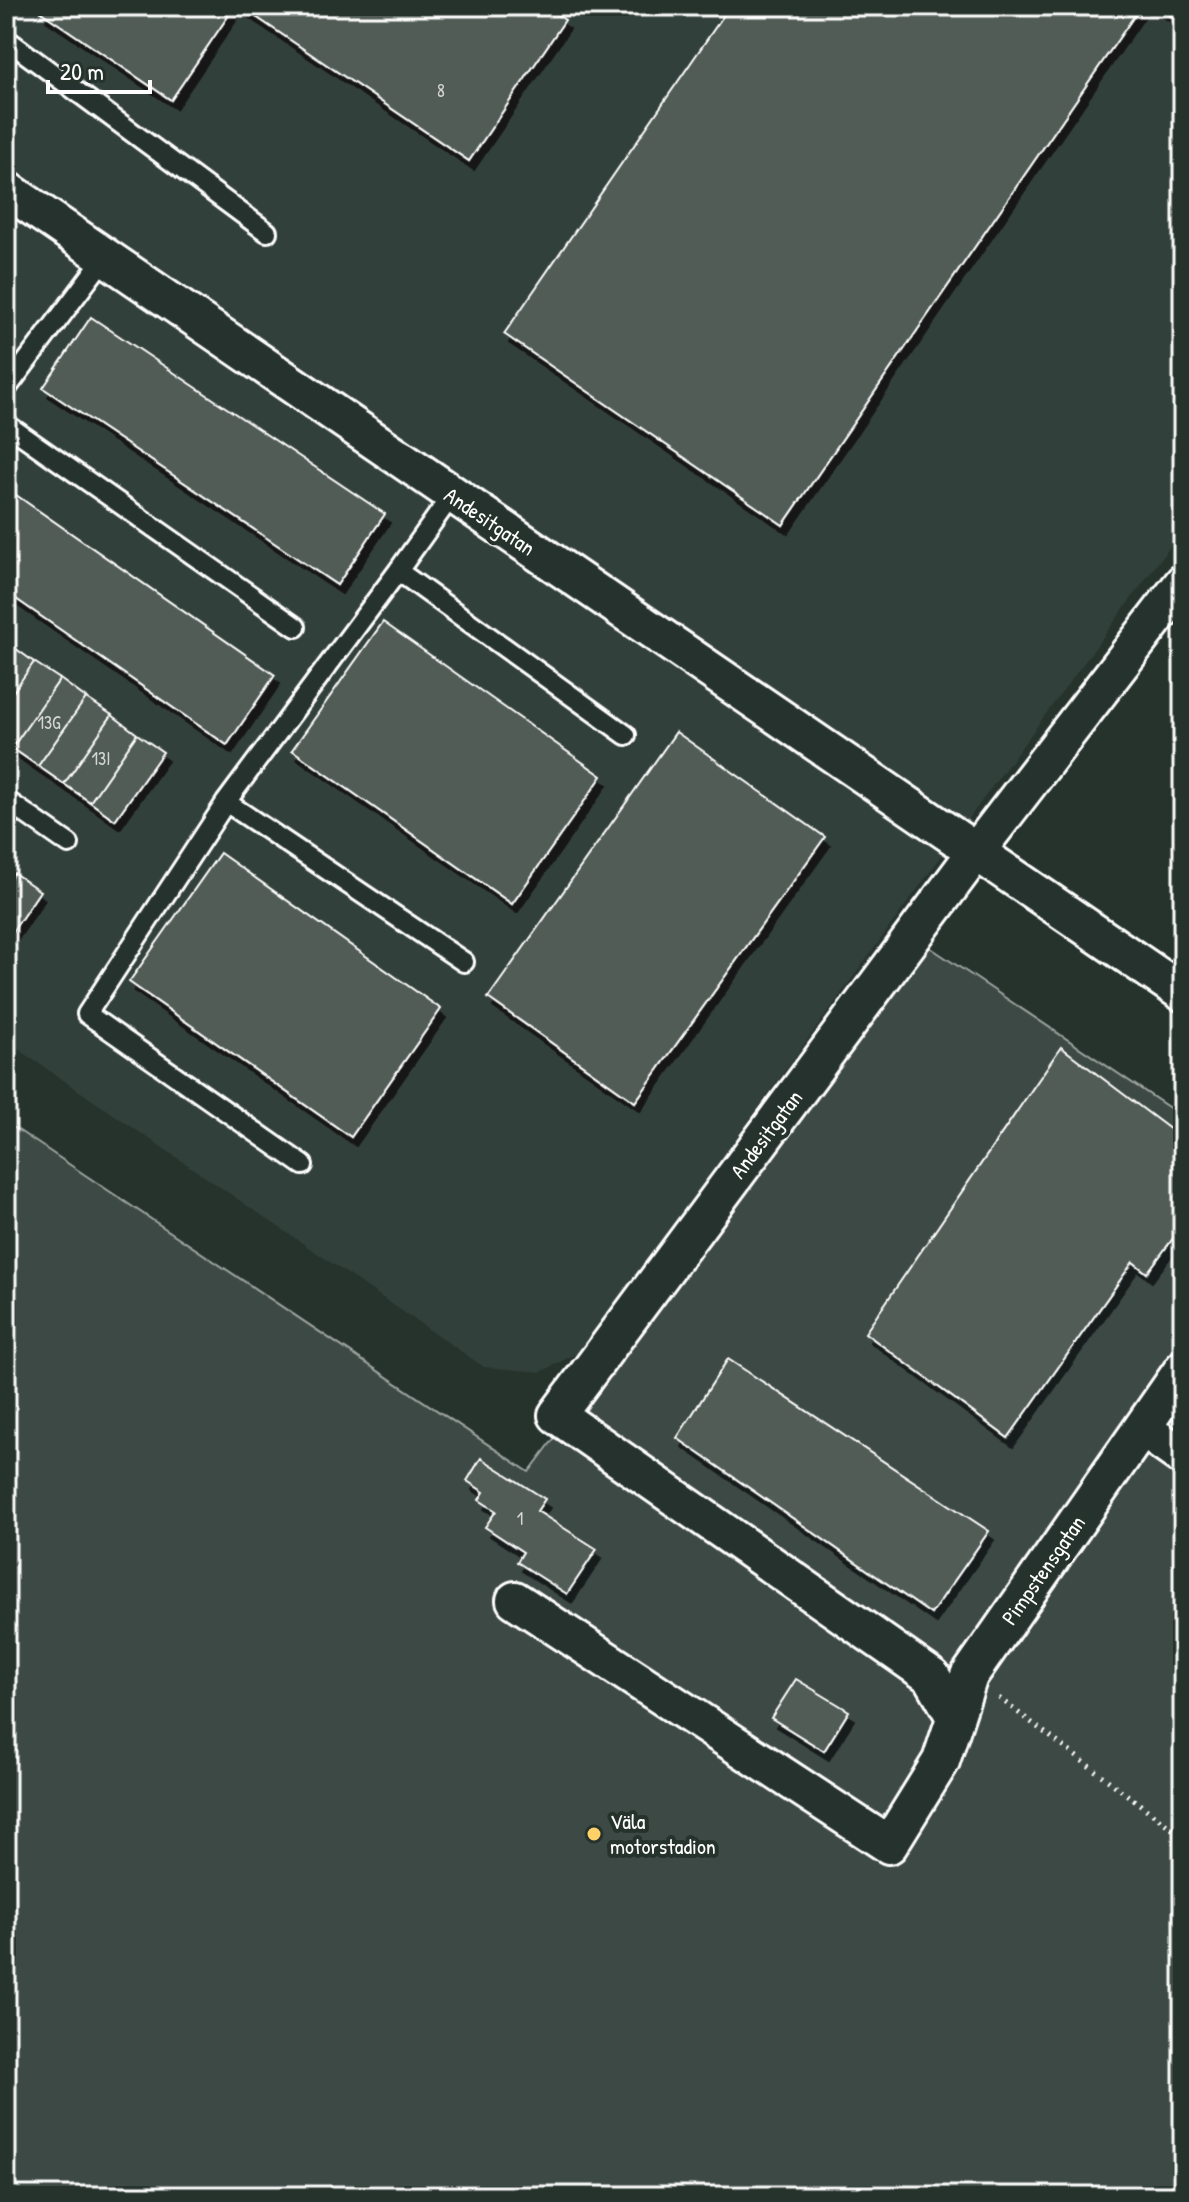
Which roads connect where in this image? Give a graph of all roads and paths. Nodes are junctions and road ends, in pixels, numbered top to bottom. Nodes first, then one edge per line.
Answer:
1 (6, 39) edge
2 (6, 189) edge
3 (267, 232) dead end
4 (105, 257) junction
5 (6, 389) edge
6 (6, 424) edge
7 (452, 495) junction
8 (398, 571) junction
9 (1183, 583) edge
10 (296, 627) dead end
11 (626, 735) dead end
12 (6, 800) edge
13 (226, 802) junction
14 (69, 844) dead end
15 (975, 853) junction
16 (464, 962) dead end
17 (1183, 993) edge
18 (303, 1165) dead end
19 (1183, 1369) edge
20 (1142, 1428) junction
21 (1183, 1457) edge
22 (515, 1600) dead end
23 (969, 1676) junction
24 (955, 1717) junction
25 (1183, 1837) edge

1 - 3 lane
2 - 4 street, Andesitgatan
4 - 5 lane
4 - 7 street, Andesitgatan
6 - 10 lane
7 - 8 lane
7 - 15 street, Andesitgatan
8 - 11 lane
8 - 13 lane
9 - 15 street, Andesitgatan
12 - 14 lane
13 - 16 lane
13 - 18 lane
15 - 17 street, Andesitgatan
15 - 24 street, Andesitgatan
19 - 20 street, Pimpstensgatan
20 - 21 street
20 - 23 street, Pimpstensgatan
22 - 24 street, Pimpstensgatan
23 - 24 street, Pimpstensgatan
23 - 25 path

